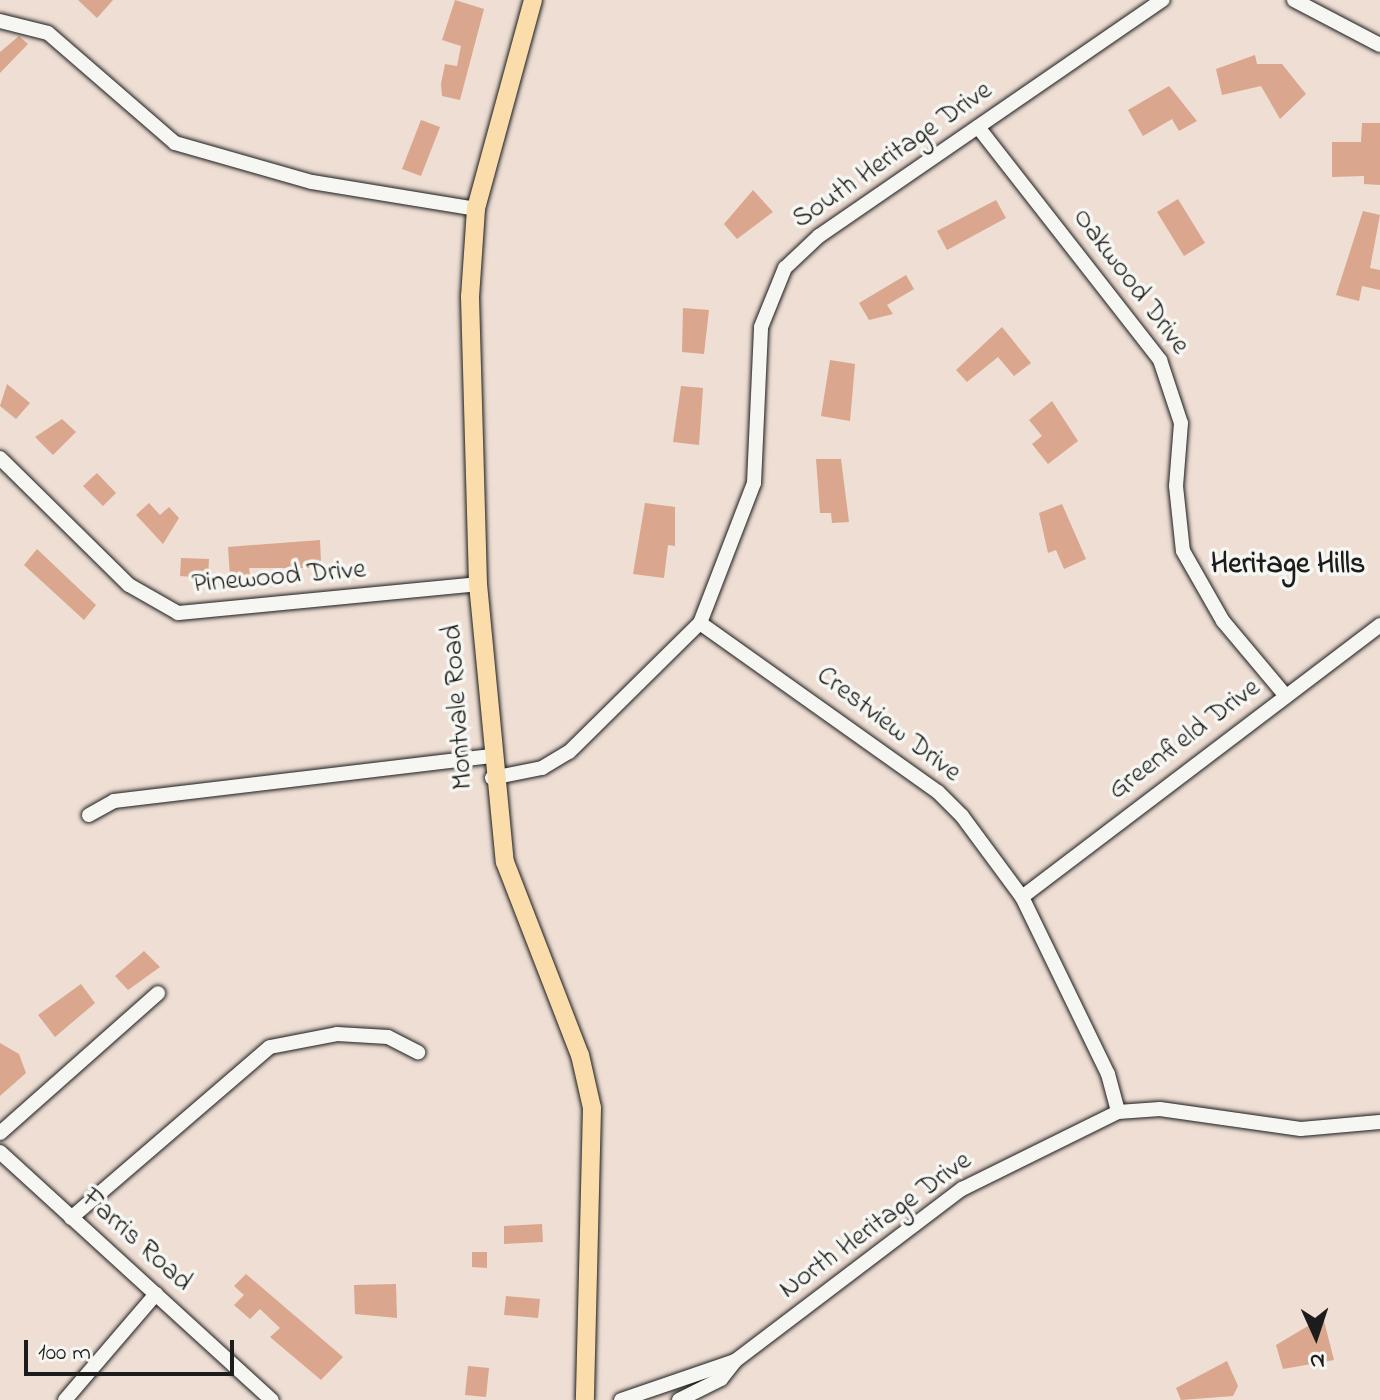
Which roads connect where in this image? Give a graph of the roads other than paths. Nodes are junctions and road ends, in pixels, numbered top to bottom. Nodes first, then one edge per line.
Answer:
1 (532, 0) edge
2 (1163, 0) edge
3 (1294, 0) edge
4 (0, 21) edge
5 (1380, 45) edge
6 (978, 127) junction
7 (476, 209) junction
8 (0, 458) edge
9 (478, 584) junction
10 (700, 623) junction
11 (1380, 625) edge
12 (1286, 696) junction
13 (489, 756) junction
14 (492, 778) junction
15 (89, 815) dead end
16 (1022, 897) junction
17 (158, 993) dead end
18 (418, 1052) dead end
19 (1118, 1112) junction
20 (1380, 1122) edge
21 (0, 1133) edge
22 (0, 1152) edge
23 (71, 1218) junction
24 (156, 1294) junction
25 (735, 1361) junction
26 (65, 1400) edge
27 (272, 1400) edge
28 (585, 1400) edge
29 (621, 1400) edge
30 (679, 1400) edge

1 - 7 main road, Montvale Road
2 - 6 street, South Heritage Drive
3 - 5 street
4 - 7 street
6 - 10 street, South Heritage Drive
6 - 12 street, Oakwood Drive
7 - 9 main road, Montvale Road
8 - 9 street, Pinewood Drive
9 - 13 main road, Montvale Road
10 - 14 street, South Heritage Drive
10 - 16 street, Crestview Drive
11 - 12 street, Greenfield Drive
12 - 16 street, Greenfield Drive
13 - 14 main road, Montvale Road
13 - 15 street
14 - 28 main road, Montvale Road
16 - 19 street, Crestview Drive
17 - 21 street
18 - 23 street
19 - 20 street, North Heritage Drive
19 - 25 street, North Heritage Drive
22 - 23 street, Farris Road
23 - 24 street, Farris Road
24 - 26 street
24 - 27 street, Farris Road
25 - 29 street, North Heritage Drive
25 - 30 street, North Heritage Drive

